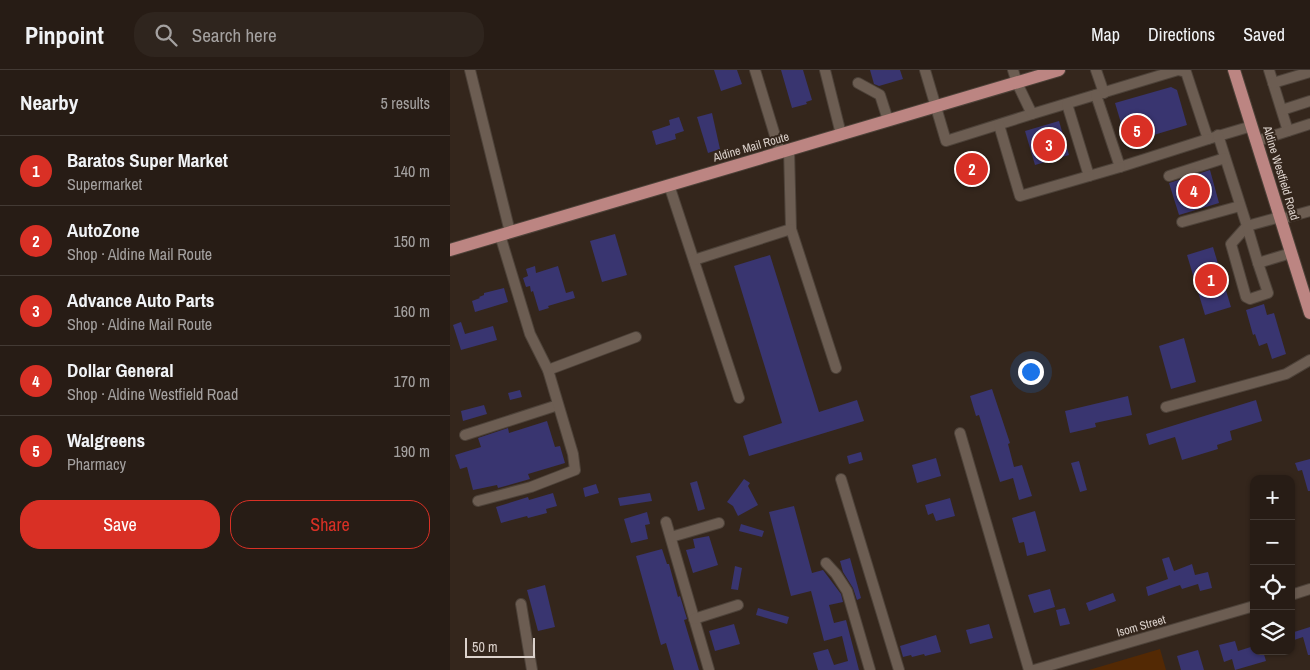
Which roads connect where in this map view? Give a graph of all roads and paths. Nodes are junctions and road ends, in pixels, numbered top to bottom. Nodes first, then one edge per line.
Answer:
1 (470, 70) edge
2 (755, 70) edge
3 (825, 70) edge
4 (925, 70) edge
5 (1013, 70) edge
6 (1059, 70) edge
7 (1096, 70) edge
8 (1234, 70) edge
9 (1269, 70) edge
10 (1310, 72) edge
11 (858, 83) dead end
12 (1017, 83) junction
13 (1274, 84) junction
14 (1100, 94) junction
15 (1310, 101) edge
16 (1067, 104) junction
17 (936, 106) junction
18 (1282, 110) junction
19 (1032, 114) junction
20 (888, 120) junction
21 (1310, 124) edge
22 (999, 125) junction
23 (1252, 126) junction
24 (1288, 131) junction
25 (841, 134) junction
26 (1213, 137) junction
27 (1256, 141) junction
28 (784, 151) junction
29 (1225, 158) junction
30 (1120, 167) junction
31 (1089, 176) junction
32 (1169, 176) dead end
33 (669, 185) junction
34 (1240, 206) junction
35 (1310, 211) edge
36 (1281, 218) junction
37 (1182, 222) dead end
38 (1247, 226) junction
39 (791, 229) junction
40 (505, 234) junction
41 (450, 250) edge
42 (1292, 253) junction
43 (694, 260) junction
44 (1258, 263) junction
45 (1310, 313) edge
46 (636, 337) dead end
47 (1310, 360) edge
48 (836, 368) dead end
49 (548, 370) junction
50 (739, 398) dead end
51 (558, 405) junction
52 (1166, 407) dead end
53 (960, 433) dead end
54 (465, 435) dead end
55 (841, 479) dead end
56 (478, 501) dead end
57 (666, 522) dead end
58 (719, 523) dead end
59 (671, 537) junction
60 (826, 563) dead end
61 (1310, 589) edge
62 (1295, 594) edge
63 (521, 604) dead end
64 (738, 606) dead end
65 (1250, 607) edge
66 (694, 619) junction
67 (532, 670) edge
68 (709, 670) edge
69 (870, 670) edge
70 (899, 670) edge
71 (1029, 670) edge
72 (1034, 670) edge

1 - 40 street
2 - 28 street
3 - 25 street
4 - 17 street
5 - 12 street
6 - 12 main road, Aldine Mail Route
7 - 14 street
8 - 23 main road, Aldine Westfield Road
9 - 13 street
10 - 13 street
11 - 20 street
12 - 17 main road, Aldine Mail Route
12 - 19 street
13 - 18 street
14 - 16 street
14 - 26 street
14 - 30 street
15 - 18 street
16 - 19 street
16 - 31 street
17 - 20 main road, Aldine Mail Route
17 - 22 street
18 - 24 street
19 - 22 street
20 - 25 main road, Aldine Mail Route
21 - 24 street
22 - 31 street
23 - 26 street
23 - 27 main road, Aldine Westfield Road
24 - 27 street
25 - 28 main road, Aldine Mail Route
26 - 29 street
26 - 30 street
27 - 36 main road, Aldine Westfield Road
28 - 33 main road, Aldine Mail Route
28 - 39 street
29 - 32 street
29 - 34 street
30 - 31 street
33 - 40 main road, Aldine Mail Route
33 - 43 street
34 - 37 street
34 - 38 street
35 - 36 street
36 - 38 street
36 - 42 main road, Aldine Westfield Road
38 - 44 street
38 - 44 street
39 - 43 street
39 - 48 street
40 - 41 main road, Aldine Mail Route
40 - 49 street
42 - 44 street
42 - 45 main road, Aldine Westfield Road
43 - 50 street
46 - 49 street
47 - 52 street
49 - 51 street
51 - 54 street
51 - 56 street
53 - 71 street
55 - 70 street
57 - 59 street
58 - 59 street
59 - 66 street
60 - 69 street
61 - 62 street
63 - 67 street
64 - 66 street
65 - 72 street, Isom Street
66 - 68 street

